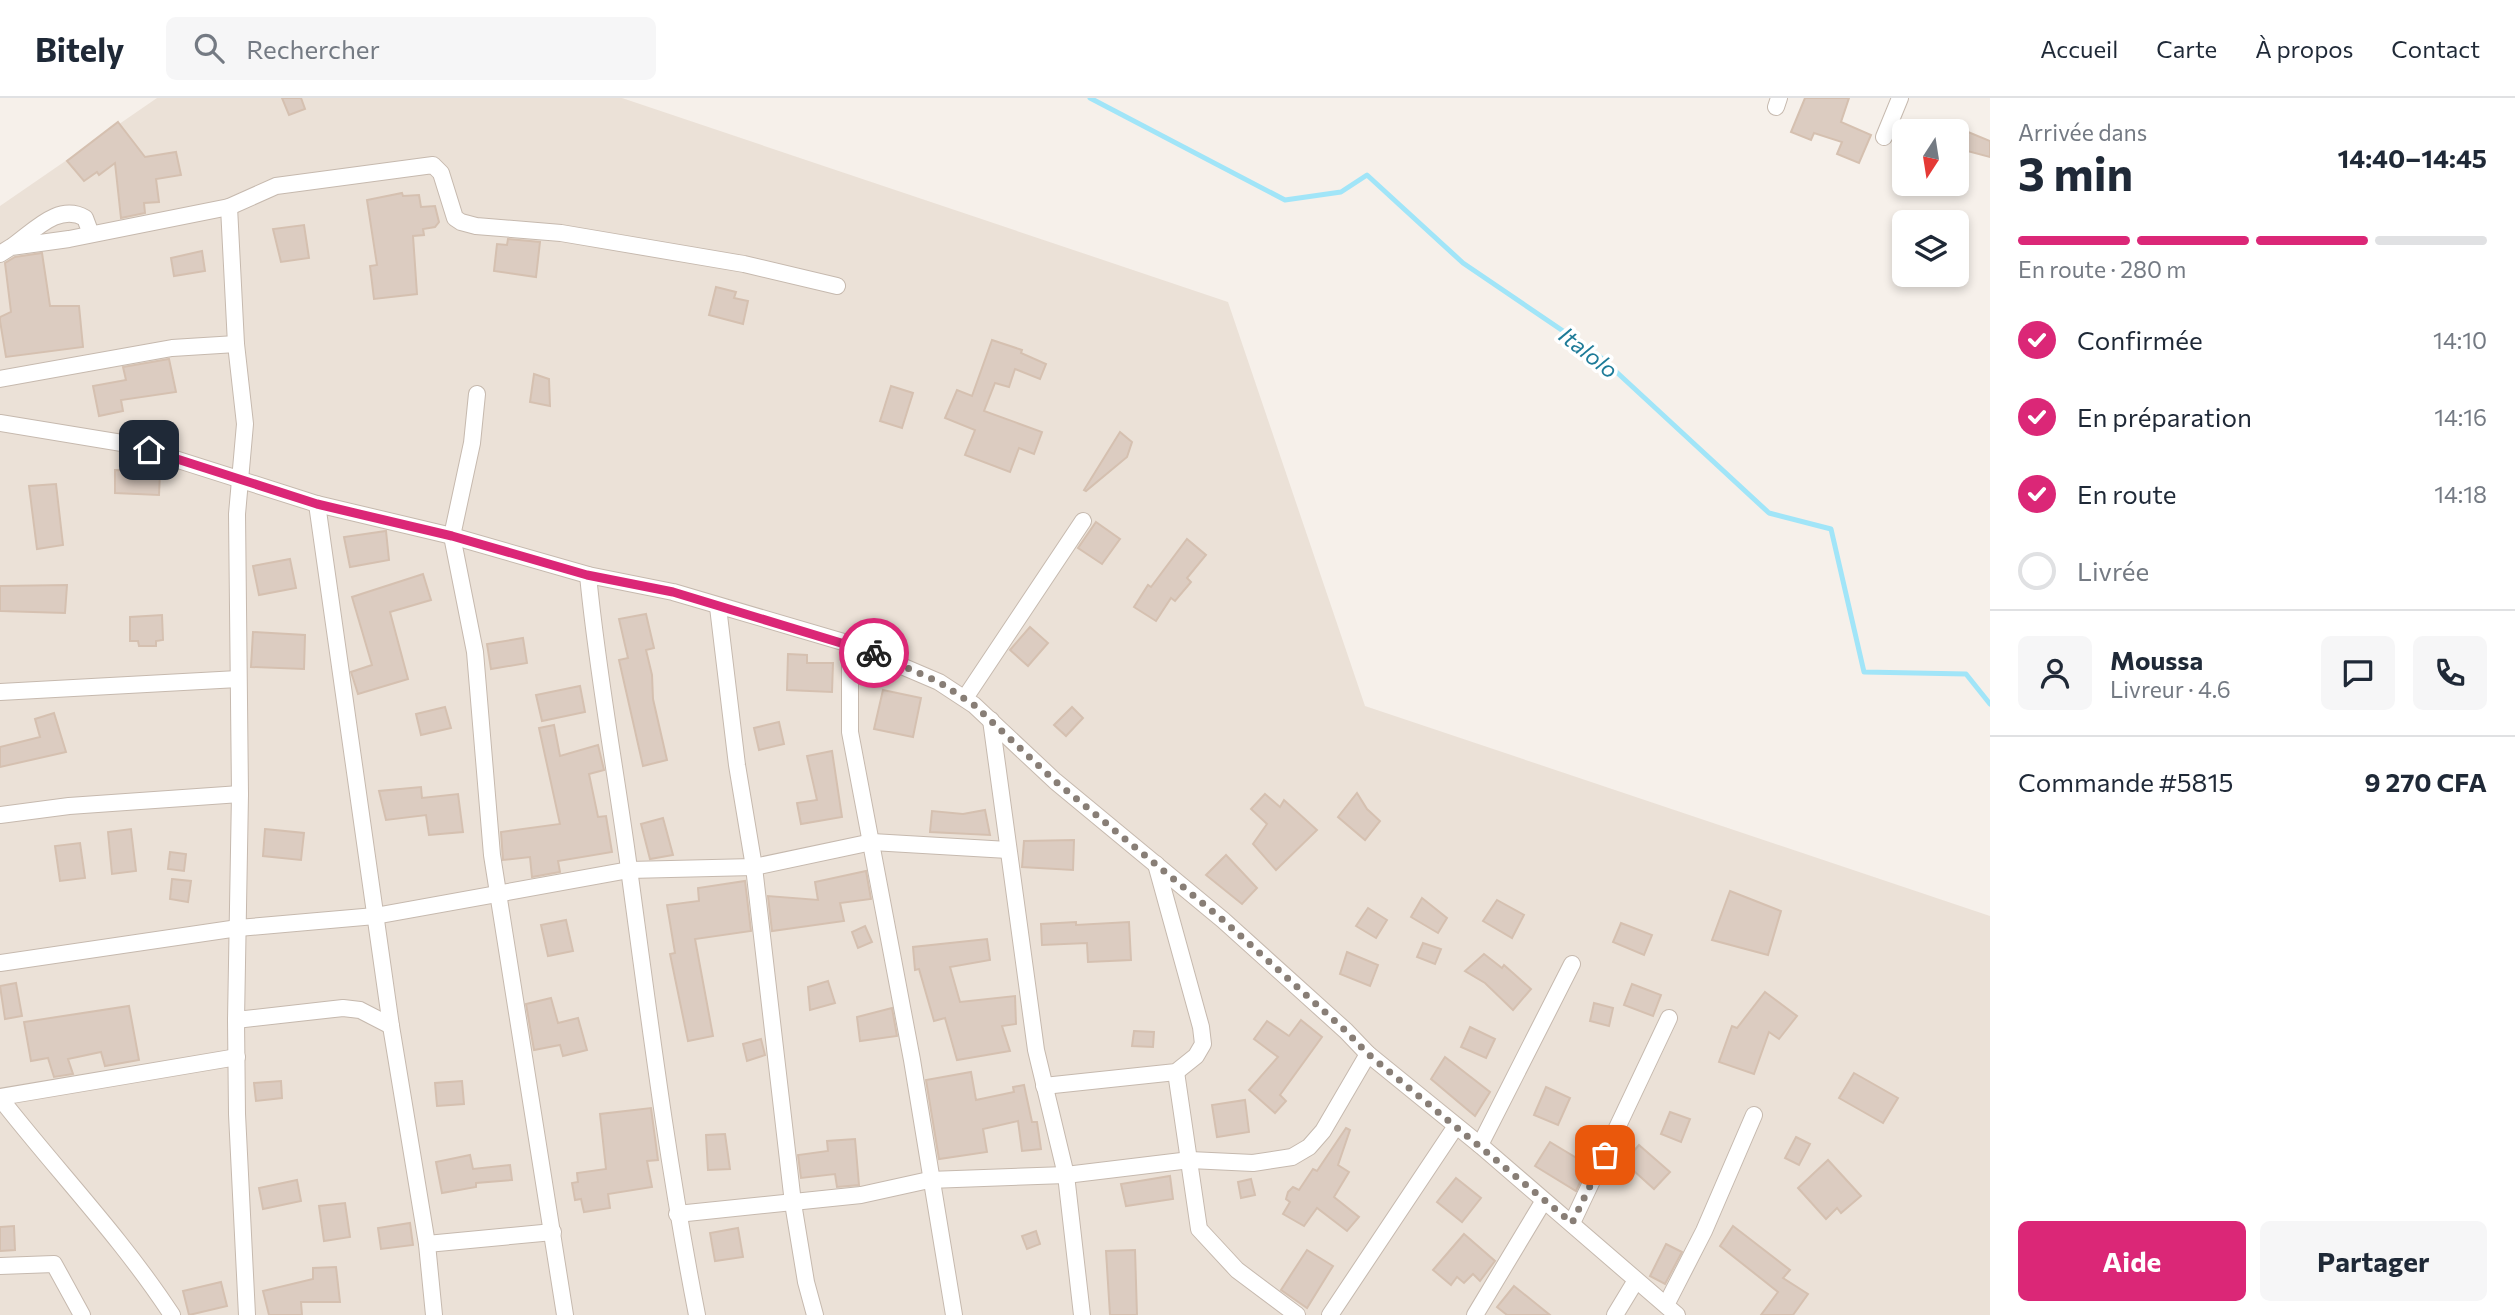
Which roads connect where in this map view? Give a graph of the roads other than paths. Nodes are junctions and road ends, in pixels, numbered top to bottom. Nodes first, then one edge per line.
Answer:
1 (1900, 98) edge
2 (1884, 137) dead end
3 (229, 207) junction
4 (91, 234) junction
5 (6, 250) edge
6 (837, 286) dead end
7 (236, 344) junction
8 (0, 379) edge
9 (477, 394) dead end
10 (0, 424) edge
11 (240, 481) junction
12 (317, 504) junction
13 (1083, 521) dead end
14 (452, 536) junction
15 (587, 575) junction
16 (718, 607) junction
17 (850, 644) junction
18 (238, 679) junction
19 (0, 692) edge
20 (965, 698) junction
21 (990, 720) junction
22 (240, 794) junction
23 (0, 816) edge
24 (872, 842) junction
25 (1008, 850) junction
26 (1156, 863) junction
27 (754, 867) junction
28 (629, 870) junction
29 (500, 893) junction
30 (375, 916) junction
31 (238, 928) junction
32 (0, 963) edge
33 (1572, 964) dead end
34 (1669, 1018) dead end
35 (236, 1020) junction
36 (391, 1026) junction
37 (1368, 1054) junction
38 (237, 1057) junction
39 (1176, 1072) junction
40 (1044, 1086) junction
41 (0, 1097) edge
42 (1754, 1115) dead end
43 (1456, 1126) junction
44 (1480, 1145) junction
45 (1190, 1160) junction
46 (1066, 1175) junction
47 (929, 1180) junction
48 (1544, 1202) junction
49 (793, 1203) junction
50 (677, 1214) junction
51 (1572, 1223) junction
52 (553, 1232) junction
53 (427, 1244) junction
54 (0, 1266) edge
55 (1635, 1282) junction
56 (1671, 1310) edge
57 (82, 1315) edge
58 (172, 1315) edge
59 (247, 1315) edge
60 (434, 1315) edge
61 (565, 1315) edge
62 (697, 1315) edge
63 (815, 1315) edge
64 (954, 1315) edge
65 (1082, 1315) edge
66 (1297, 1315) edge
67 (1330, 1315) edge
68 (1475, 1315) edge
69 (1615, 1315) edge

1 - 2 street
3 - 4 street
3 - 6 street
3 - 7 street
4 - 5 street
4 - 5 street
7 - 8 street
7 - 11 street
9 - 14 street
10 - 11 street
11 - 12 street
11 - 18 street
12 - 14 street
12 - 30 street
13 - 20 street
14 - 15 street
14 - 29 street
15 - 16 street
15 - 28 street
16 - 17 street
16 - 27 street
17 - 20 street
17 - 24 street
18 - 19 street
18 - 22 street
20 - 21 street
21 - 25 street
21 - 26 street
22 - 23 street
22 - 31 street
24 - 25 street
24 - 27 street
24 - 47 street
25 - 40 street
26 - 37 street
26 - 39 street
27 - 28 street
27 - 49 street
28 - 29 street
28 - 50 street
29 - 30 street
29 - 52 street
30 - 31 street
30 - 36 street
31 - 32 street
31 - 35 street
33 - 44 street
34 - 51 street
35 - 36 street
35 - 38 street
36 - 53 street
37 - 43 street
37 - 45 street
38 - 41 street
38 - 59 street
39 - 40 street
39 - 45 street
40 - 46 street
41 - 58 street
42 - 56 street
43 - 44 street
43 - 67 street
44 - 48 street
45 - 46 street
45 - 66 street
46 - 47 street
46 - 65 street
47 - 49 street
47 - 64 street
48 - 51 street
48 - 68 street
49 - 50 street
49 - 63 street
50 - 62 street
51 - 55 street
52 - 53 street
52 - 61 street
53 - 60 street
54 - 57 street
55 - 56 street
55 - 69 street

